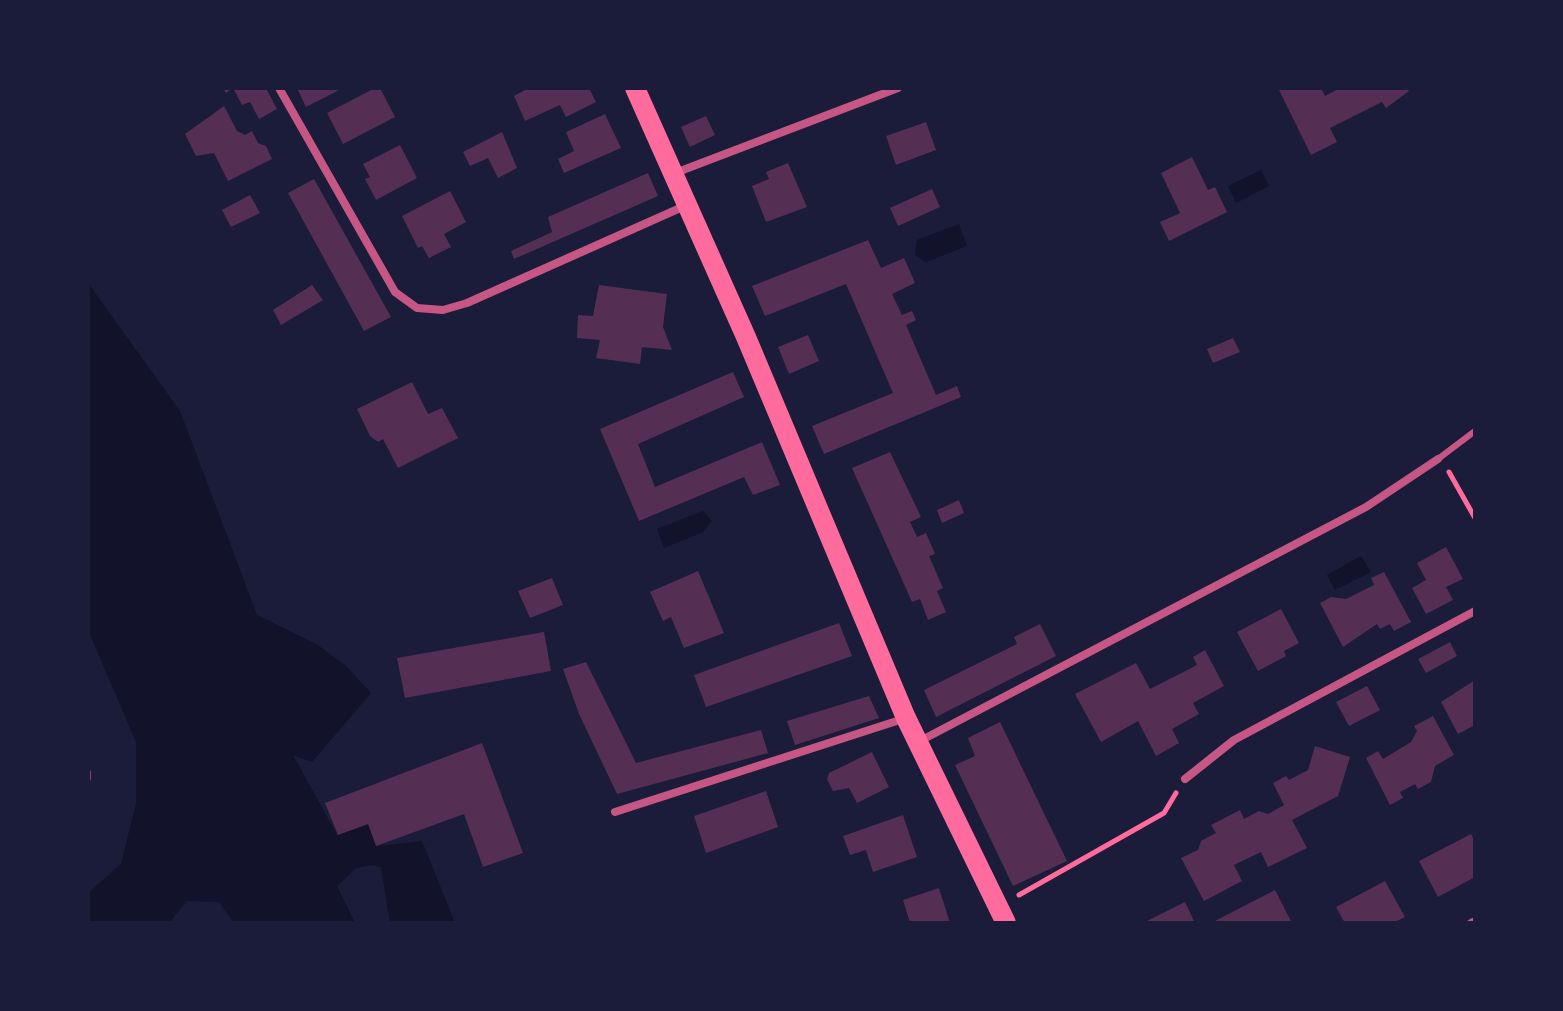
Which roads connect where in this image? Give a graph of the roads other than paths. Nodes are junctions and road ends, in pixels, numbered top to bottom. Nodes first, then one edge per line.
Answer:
1 (279, 88) edge
2 (635, 88) edge
3 (898, 88) edge
4 (674, 173) junction
5 (687, 204) junction
6 (1475, 431) edge
7 (1438, 459) joint
8 (1475, 611) edge
9 (906, 718) junction
10 (917, 742) junction
11 (1185, 779) road end
12 (615, 812) dead end
13 (1002, 914) edge

1 - 5 street
2 - 4 main road
3 - 4 street
4 - 5 main road
5 - 9 main road
6 - 7 lane
7 - 10 street
8 - 11 street
9 - 10 main road
9 - 12 street
10 - 13 main road

